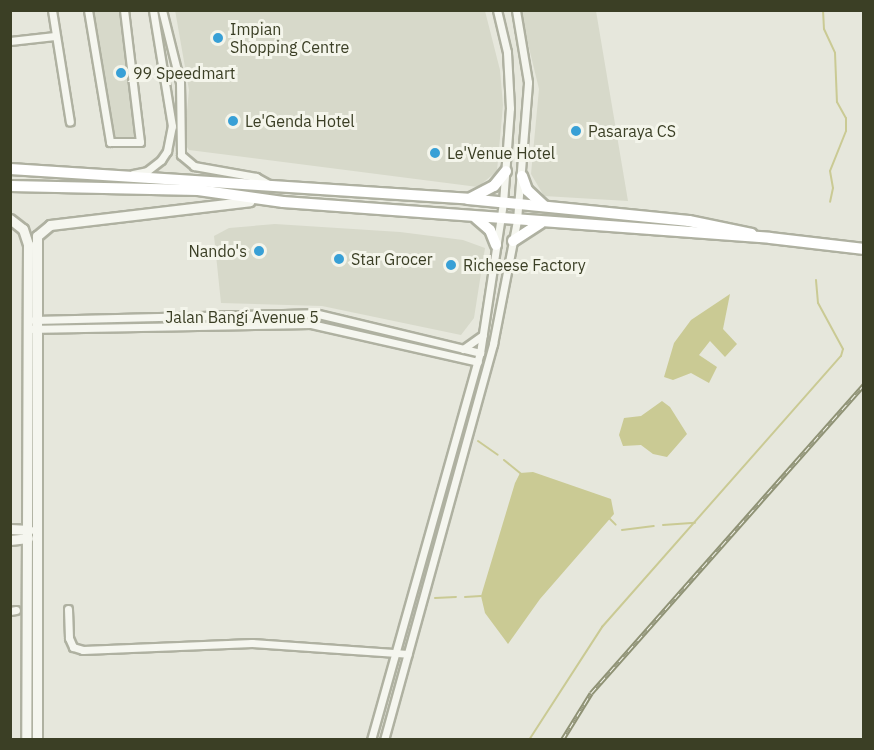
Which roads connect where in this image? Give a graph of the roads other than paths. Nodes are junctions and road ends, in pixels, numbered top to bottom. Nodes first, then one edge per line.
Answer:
1 (52, 10) edge
2 (88, 10) edge
3 (124, 10) edge
4 (153, 10) edge
5 (162, 10) edge
6 (497, 10) edge
7 (516, 10) edge
8 (55, 36) junction
9 (10, 41) edge
10 (70, 122) dead end
11 (10, 169) edge
12 (506, 171) junction
13 (131, 174) junction
14 (522, 176) junction
15 (10, 186) edge
16 (273, 186) junction
17 (468, 198) junction
18 (283, 202) junction
19 (503, 203) junction
20 (519, 204) junction
21 (544, 206) junction
22 (469, 215) junction
23 (10, 219) edge
24 (501, 219) junction
25 (517, 220) junction
26 (547, 222) junction
27 (770, 238) junction
28 (513, 241) junction
29 (496, 245) junction
30 (864, 249) edge
31 (31, 324) junction
32 (483, 335) junction
33 (493, 344) junction
34 (463, 349) junction
35 (481, 358) junction
36 (464, 359) junction
37 (474, 376) junction
38 (484, 378) junction
39 (454, 441) junction
40 (467, 445) junction
41 (10, 529) edge
42 (25, 529) junction
43 (35, 533) junction
44 (10, 540) edge
45 (25, 540) junction
46 (68, 609) dead end
47 (395, 652) junction
48 (408, 654) junction
49 (26, 740) edge
50 (37, 740) edge
51 (371, 740) edge
52 (384, 740) edge

1 - 8 street
2 - 3 street
4 - 13 street
5 - 16 street
6 - 12 street
7 - 14 street
8 - 9 street
8 - 10 street
11 - 13 main road
12 - 17 main road
12 - 19 street
13 - 16 main road
14 - 20 street
14 - 21 main road
15 - 18 main road
16 - 17 main road
17 - 19 main road
18 - 22 main road
18 - 31 street
19 - 20 main road
19 - 24 street
20 - 21 main road
20 - 25 street
21 - 27 main road
22 - 24 main road
22 - 29 main road
23 - 31 street
24 - 25 main road
24 - 29 street
25 - 26 main road
25 - 28 street
26 - 27 main road
26 - 28 main road
27 - 30 main road
28 - 33 street
29 - 32 street
31 - 34 street, Jalan Bangi Avenue 5
31 - 36 street, Jalan Bangi Avenue 5
31 - 42 street
31 - 43 street
32 - 34 street
32 - 35 street
33 - 35 street
33 - 38 street
34 - 35 street, Jalan Bangi Avenue 5
35 - 36 street, Jalan Bangi Avenue 5
35 - 37 street
35 - 38 street
36 - 37 street
37 - 39 street
38 - 40 street
39 - 40 street
39 - 47 street
40 - 48 street
41 - 42 street
42 - 43 street
42 - 45 street
43 - 45 street
43 - 50 street
44 - 45 street
45 - 49 street
46 - 47 street
47 - 48 street
47 - 51 street
48 - 52 street

